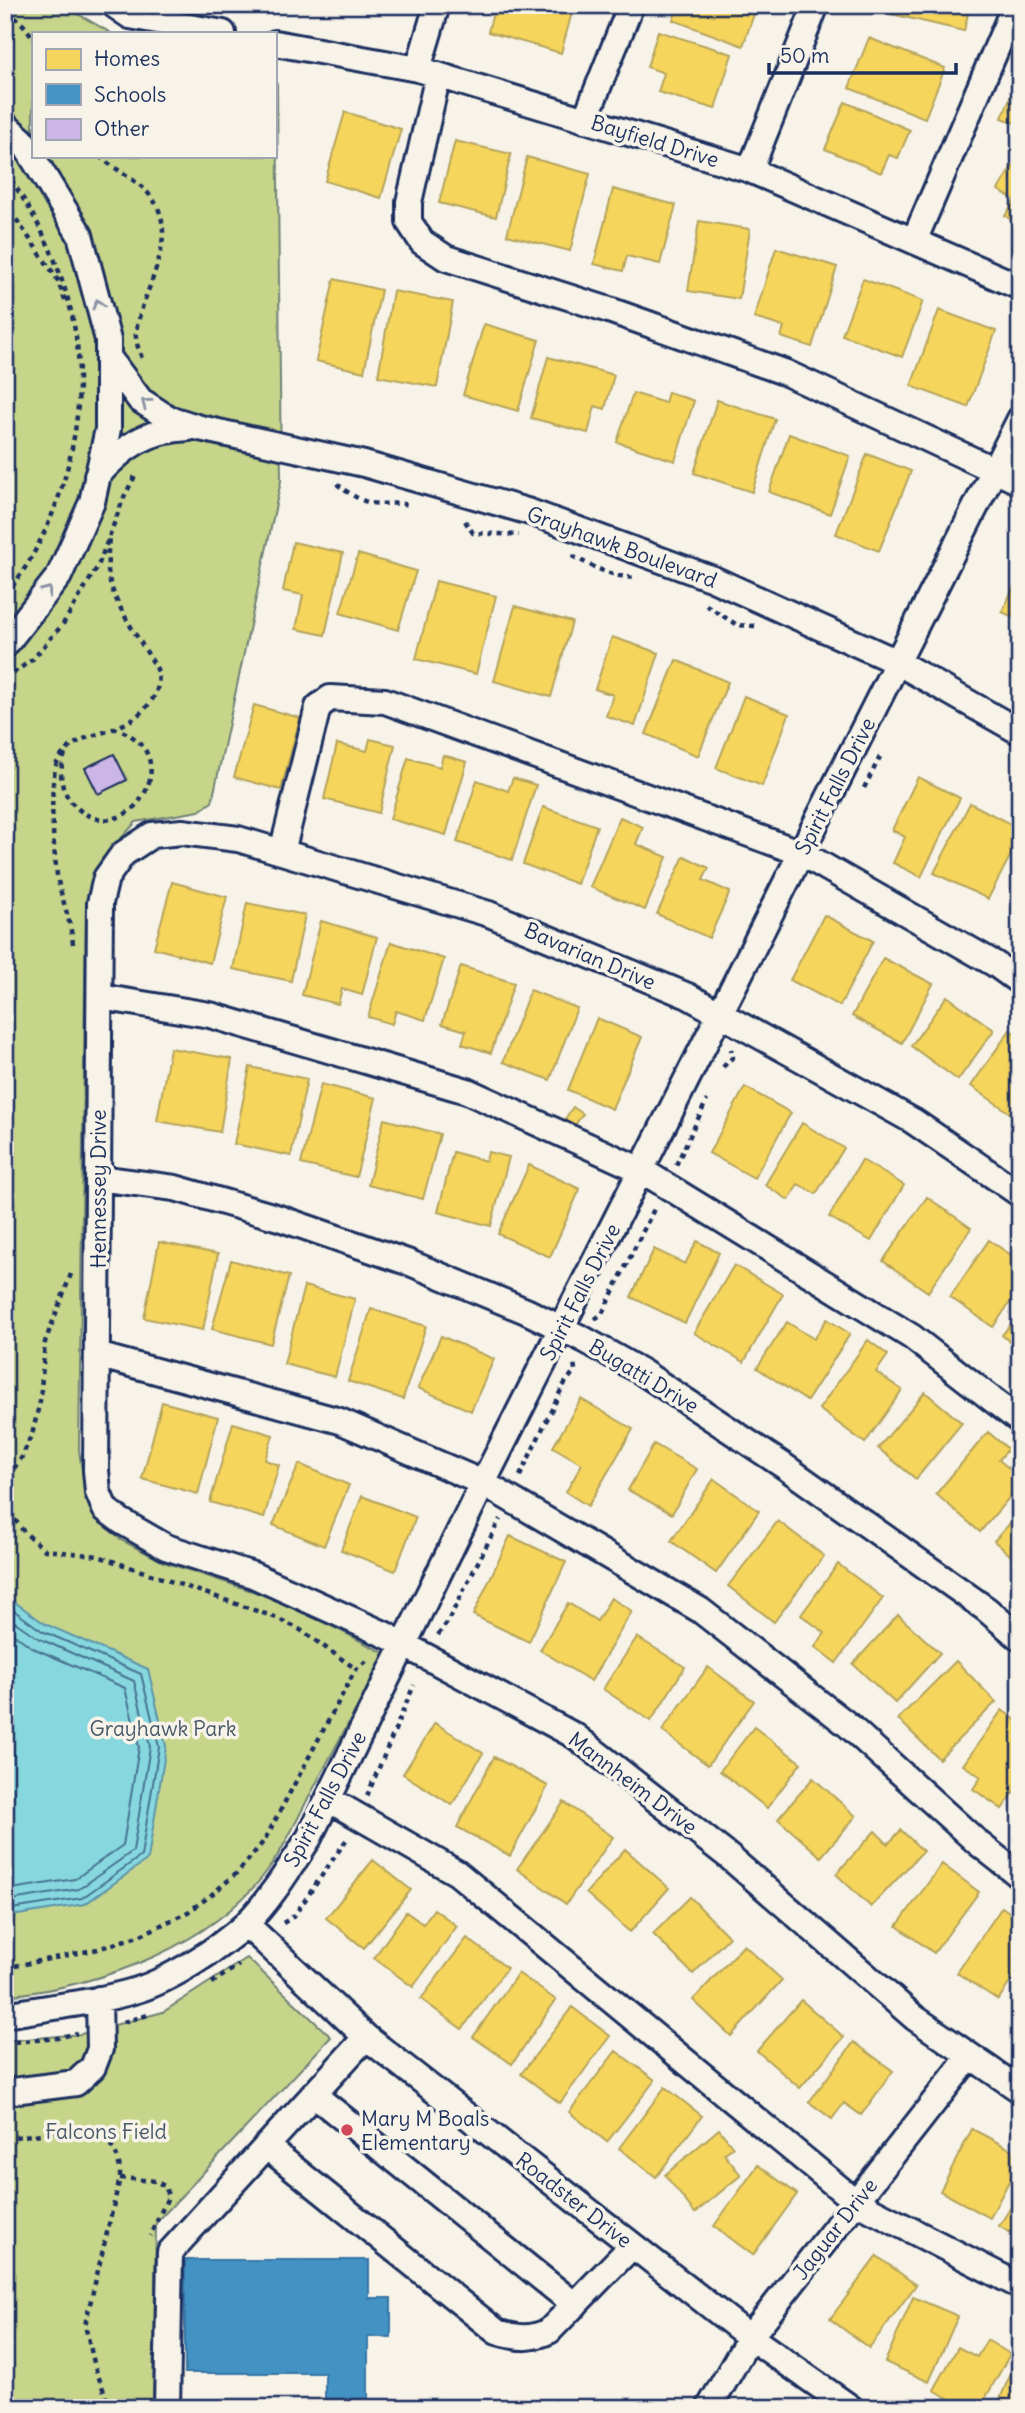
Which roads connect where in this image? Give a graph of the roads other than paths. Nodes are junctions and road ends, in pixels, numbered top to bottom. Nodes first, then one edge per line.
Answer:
1 (114, 5) edge
2 (437, 5) edge
3 (631, 5) edge
4 (816, 5) edge
5 (1015, 5) edge
6 (218, 32) edge
7 (276, 43) edge
8 (428, 72) junction
9 (585, 120) junction
10 (5, 125) edge
11 (32, 156) edge
12 (33, 158) edge
13 (750, 170) junction
14 (914, 241) junction
15 (1020, 286) edge
16 (107, 357) junction
17 (1020, 419) edge
18 (200, 428) junction
19 (995, 469) junction
20 (97, 476) junction
21 (1020, 482) edge
22 (5, 645) edge
23 (897, 662) junction
24 (1020, 732) edge
25 (282, 852) junction
26 (122, 853) joint
27 (801, 853) junction
28 (1020, 982) edge
29 (100, 997) junction
30 (720, 1013) junction
31 (641, 1170) junction
32 (98, 1178) junction
33 (1020, 1194) edge
34 (561, 1328) junction
35 (97, 1356) junction
36 (1020, 1420) edge
37 (483, 1483) junction
38 (121, 1521) joint
39 (1020, 1638) edge
40 (405, 1646) junction
41 (328, 1799) junction
42 (1020, 1876) edge
43 (246, 1924) junction
44 (99, 1999) junction
45 (5, 2015) edge
46 (366, 2037) junction
47 (971, 2056) junction
48 (1020, 2090) edge
49 (5, 2092) edge
50 (313, 2094) junction
51 (266, 2146) junction
52 (856, 2202) junction
53 (632, 2246) junction
54 (1020, 2286) edge
55 (575, 2305) junction
56 (750, 2337) junction
57 (167, 2408) edge
58 (709, 2408) edge
59 (851, 2408) edge

1 - 6 street
2 - 8 street
3 - 9 street
4 - 13 street
5 - 14 street
7 - 8 street, Bayfield Drive
8 - 9 street, Bayfield Drive
8 - 19 street
9 - 13 street, Bayfield Drive
11 -> 10 street
16 -> 12 street
13 - 14 street, Bayfield Drive
14 - 15 street, Bayfield Drive
18 -> 16 street, Grayhawk Boulevard
16 - 20 street
17 - 19 street, Spirit Falls Drive
18 - 20 street, Grayhawk Boulevard
18 - 23 street, Grayhawk Boulevard
19 - 21 street
19 - 23 street, Spirit Falls Drive
22 -> 20 street
23 - 24 street, Grayhawk Boulevard
23 - 27 street, Spirit Falls Drive
25 - 26 street, Bavarian Drive
25 - 27 street
25 - 30 street, Bavarian Drive
26 - 29 street, Hennessey Drive
27 - 28 street
27 - 30 street, Spirit Falls Drive
29 - 31 street
29 - 32 street, Hennessey Drive
30 - 31 street, Spirit Falls Drive
30 - 33 street, Bavarian Drive
31 - 34 street, Spirit Falls Drive
31 - 36 street
32 - 34 street, Bugatti Drive
32 - 35 street, Hennessey Drive
34 - 37 street, Spirit Falls Drive
34 - 39 street, Bugatti Drive
35 - 37 street
35 - 38 street, Hennessey Drive
37 - 40 street, Spirit Falls Drive
37 - 42 street
38 - 40 street, Mannheim Drive
40 - 41 street, Spirit Falls Drive
40 - 47 street, Mannheim Drive
41 - 43 street, Spirit Falls Drive
41 - 52 street
43 - 44 street, Spirit Falls Drive
43 - 46 street, Roadster Drive
44 - 45 street, Spirit Falls Drive
44 - 49 street
46 - 50 street
46 - 53 street, Roadster Drive
47 - 48 street, Mannheim Drive
47 - 52 street, Jaguar Drive
50 - 51 street
50 - 55 street
51 - 55 street
51 - 57 street
52 - 54 street
52 - 56 street, Jaguar Drive
53 - 55 street
53 - 56 street, Roadster Drive
56 - 58 street, Jaguar Drive
56 - 59 street, Roadster Drive

